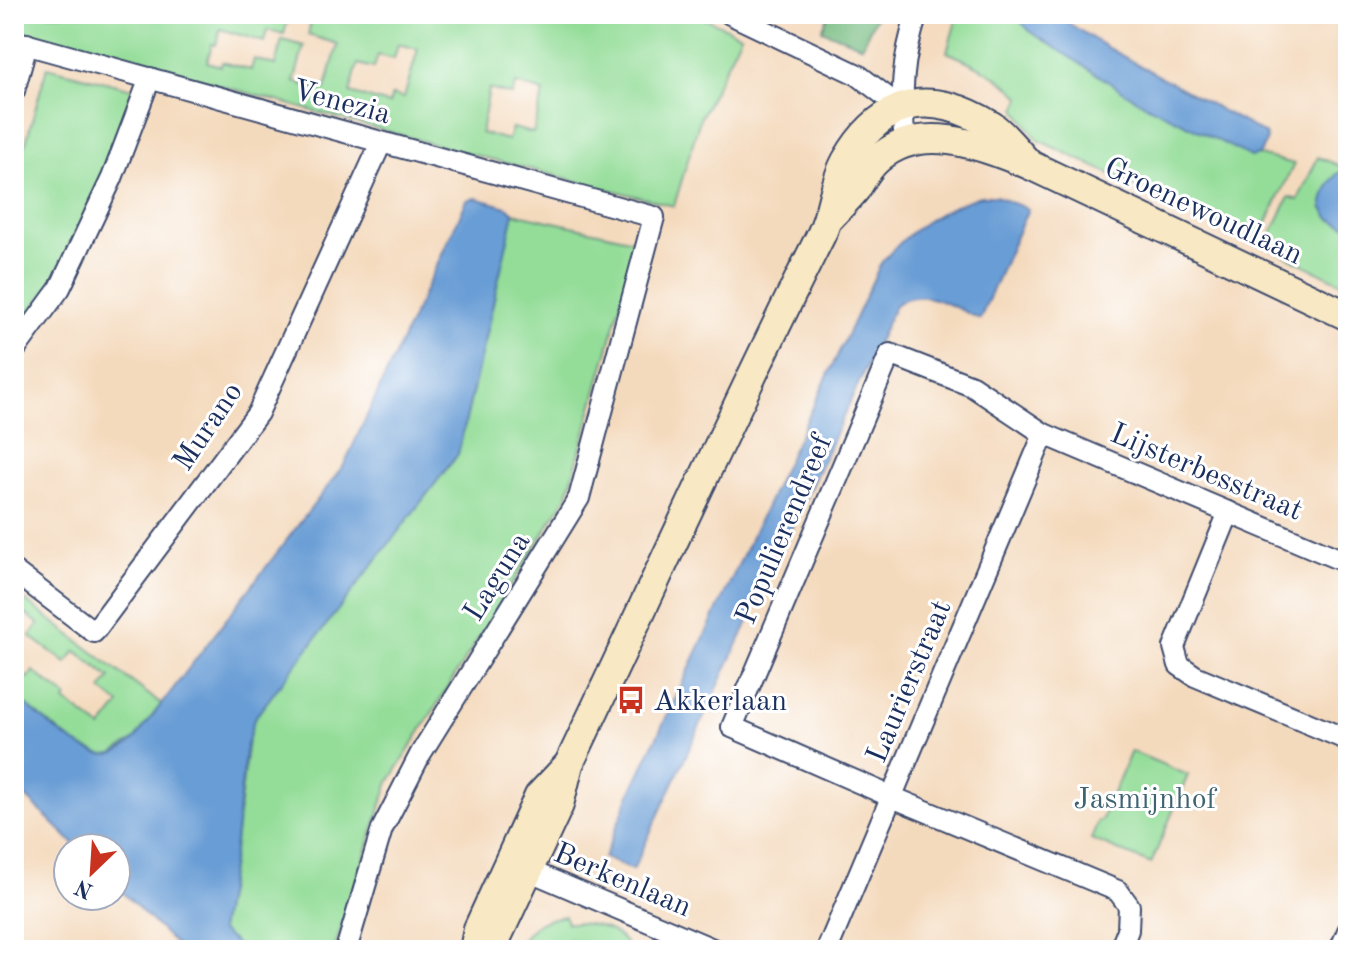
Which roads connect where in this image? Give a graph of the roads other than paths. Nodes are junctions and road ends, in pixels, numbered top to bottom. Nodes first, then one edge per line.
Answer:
1 (730, 14) edge
2 (917, 14) edge
3 (20, 43) edge
4 (150, 78) junction
5 (14, 91) edge
6 (901, 108) junction
7 (381, 143) junction
8 (905, 144) junction
9 (1030, 165) junction
10 (654, 217) joint
11 (829, 218) junction
12 (1348, 316) edge
13 (14, 351) edge
14 (1044, 434) junction
15 (1229, 512) junction
16 (1348, 563) edge
17 (14, 571) edge
18 (1348, 740) edge
19 (892, 797) junction
20 (519, 867) junction
21 (1348, 931) edge
22 (346, 950) edge
23 (474, 950) edge
24 (491, 950) edge
25 (715, 950) edge
26 (827, 950) edge
27 (1120, 950) edge
28 (1340, 950) edge

1 - 6 street
2 - 6 street
3 - 4 street, Venezia
3 - 5 street
4 - 7 street, Venezia
4 - 13 street
6 - 8 street
6 - 9 street, Groenewoudlaan
6 - 11 street
7 - 10 street, Venezia
7 - 17 street, Murano
8 - 9 street, Groenewoudlaan
8 - 11 street
9 - 12 street, Groenewoudlaan
10 - 22 street, Laguna
11 - 20 street
14 - 15 street, Lijsterbesstraat
14 - 19 street, Laurierstraat
14 - 19 street, Populierendreef
15 - 16 street, Lijsterbesstraat
15 - 18 street
19 - 26 street, Laurierstraat
19 - 27 street
20 - 23 street
20 - 24 street
20 - 25 street, Berkenlaan
21 - 28 street

